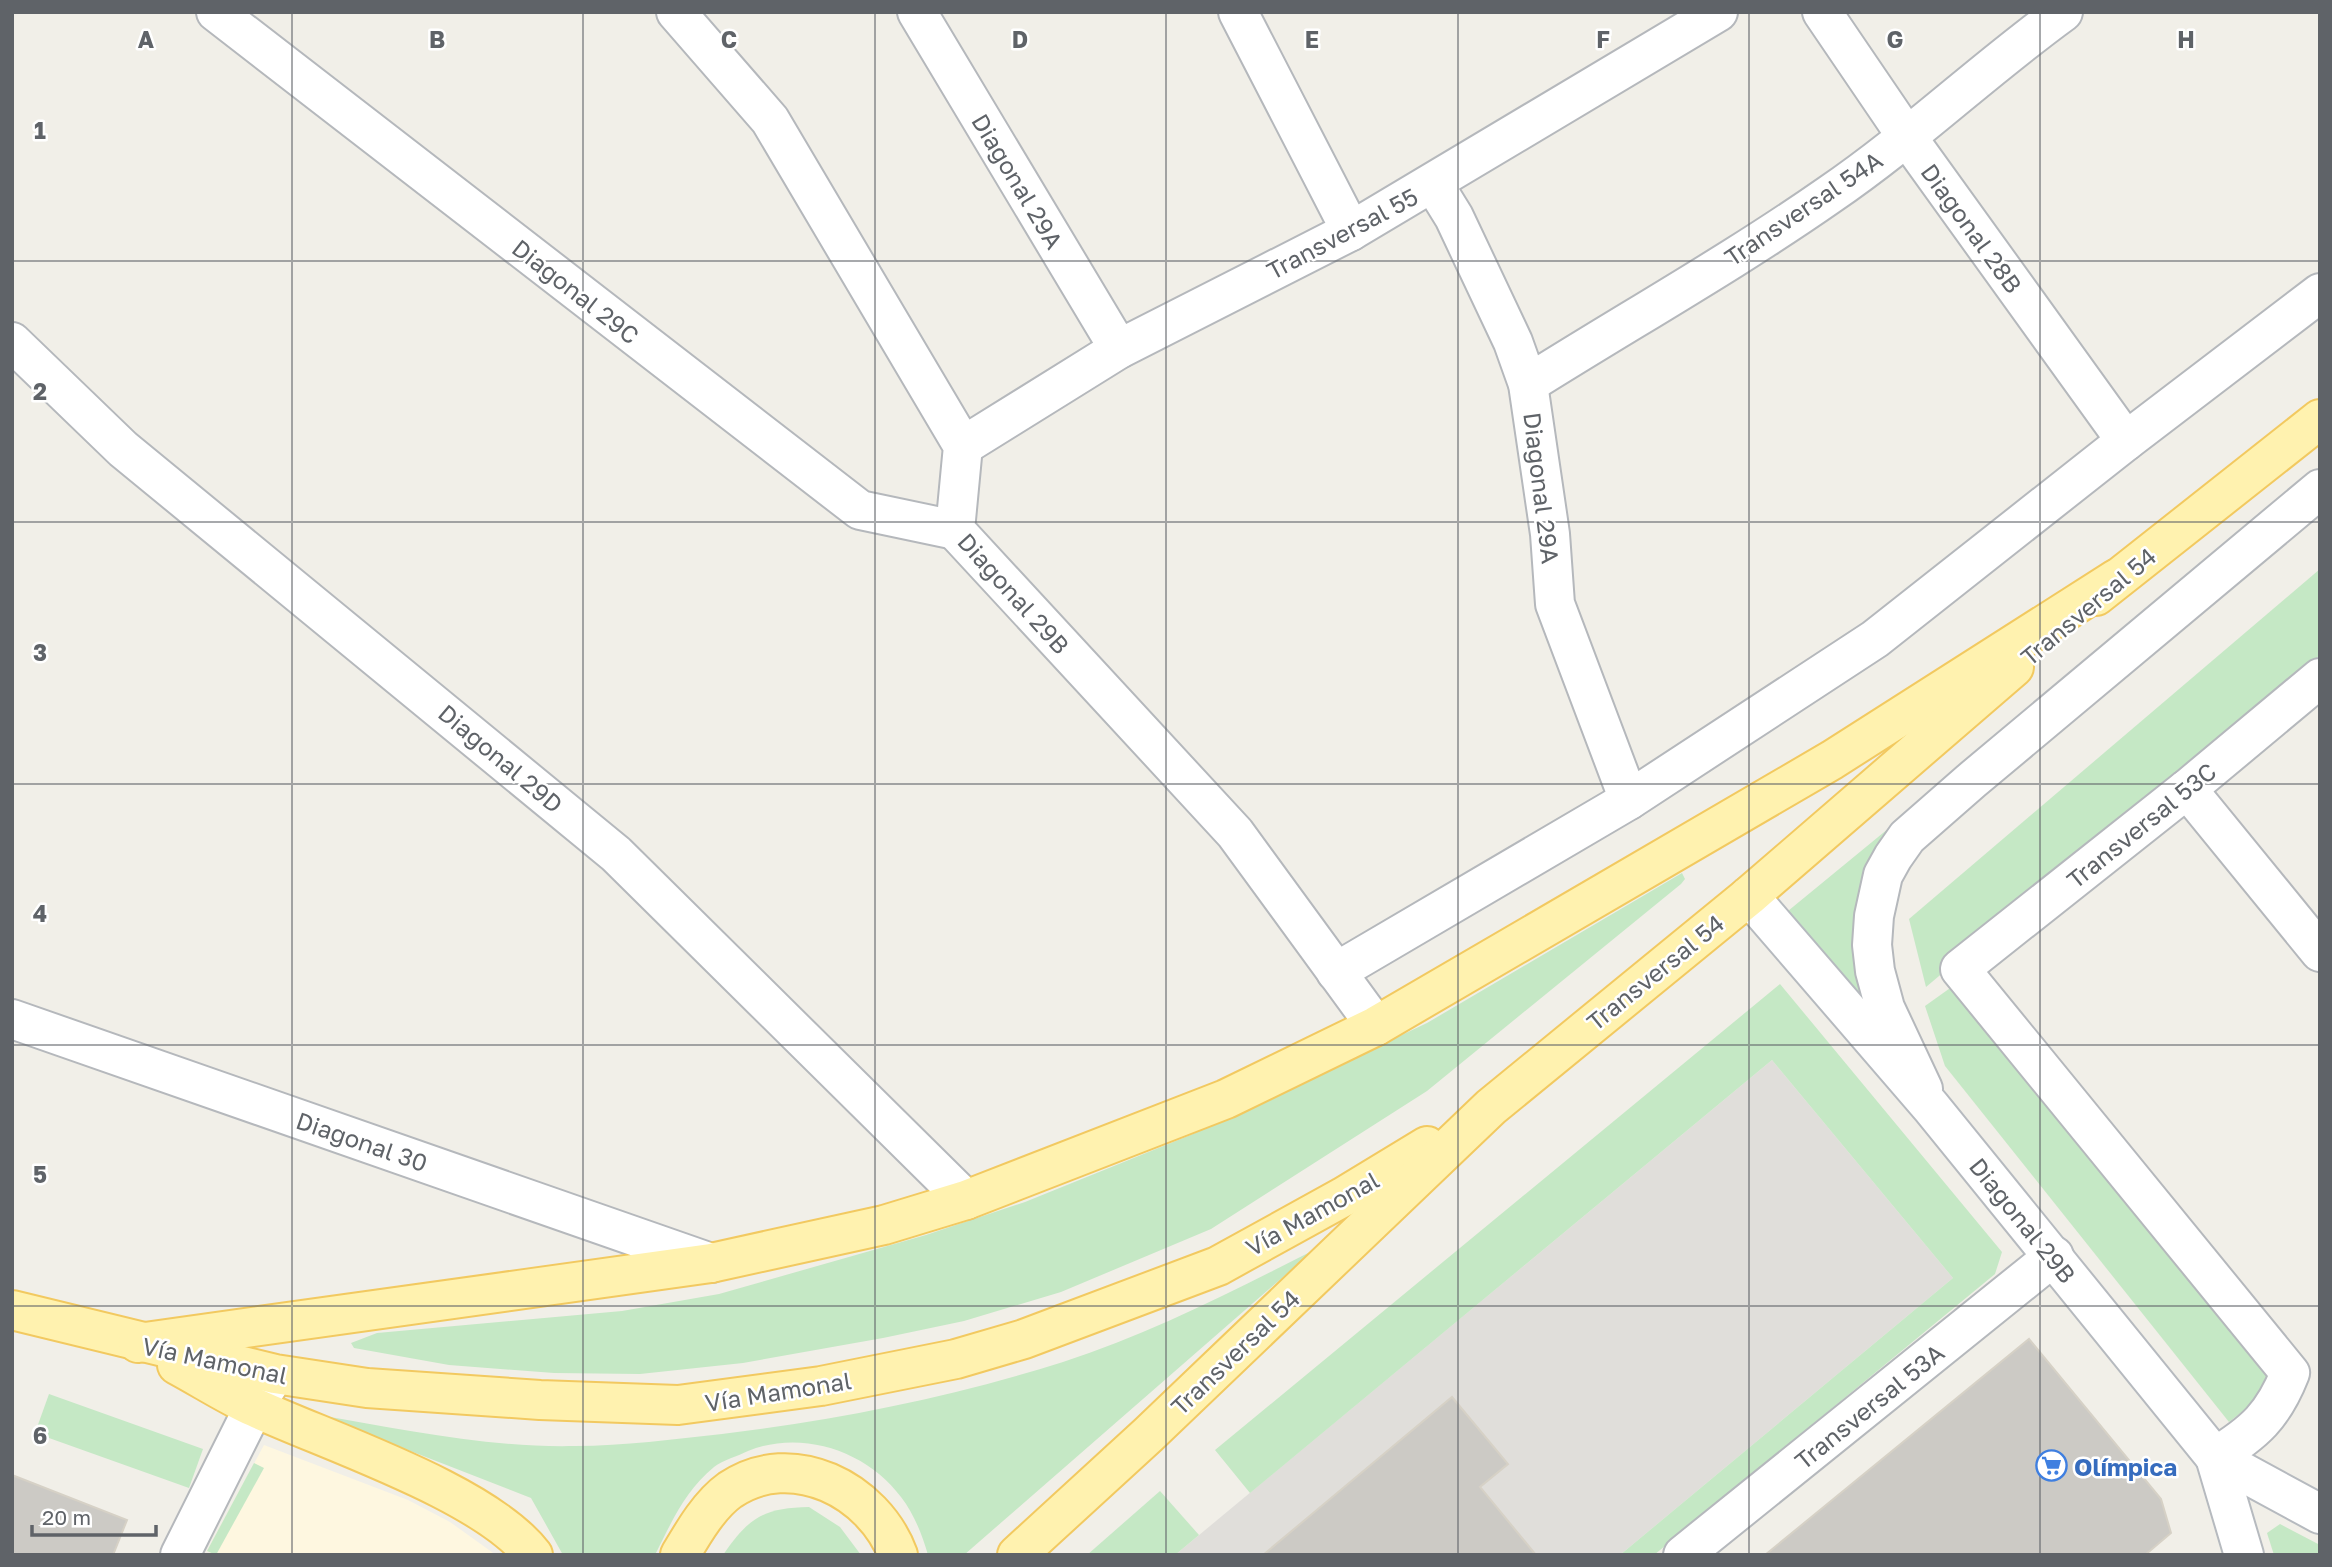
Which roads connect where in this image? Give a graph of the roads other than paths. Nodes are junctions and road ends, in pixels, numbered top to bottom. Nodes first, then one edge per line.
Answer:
1 (216, 12) edge
2 (676, 12) edge
3 (917, 12) edge
4 (1238, 12) edge
5 (1718, 12) edge
6 (1822, 12) edge
7 (2063, 12) edge
8 (1907, 137) junction
9 (1433, 183) junction
10 (1351, 231) junction
11 (2320, 293) edge
12 (12, 342) edge
13 (1119, 349) junction
14 (1528, 384) junction
15 (2320, 419) edge
16 (2126, 441) junction
17 (963, 446) junction
18 (2320, 489) edge
19 (955, 530) junction
20 (2116, 579) junction
21 (2320, 678) edge
22 (2187, 789) junction
23 (1629, 800) junction
24 (1749, 896) junction
25 (2320, 952) edge
26 (1336, 972) junction
27 (12, 1020) edge
28 (1376, 1026) junction
29 (1491, 1107) junction
30 (1931, 1107) junction
31 (966, 1200) junction
32 (2054, 1256) junction
33 (711, 1263) junction
34 (12, 1310) edge
35 (138, 1343) junction
36 (275, 1374) junction
37 (254, 1408) junction
38 (2216, 1457) junction
39 (2314, 1502) edge
40 (2242, 1554) edge
41 (180, 1555) edge
42 (533, 1555) edge
43 (680, 1555) edge
44 (898, 1555) edge
45 (1017, 1555) edge
46 (1683, 1555) edge

1 - 19 street, Diagonal 29C
2 - 17 street
3 - 13 street, Diagonal 29A
4 - 10 street
5 - 9 street, Transversal 55
6 - 8 street, Diagonal 28B
7 - 8 street, Transversal 54A
8 - 14 street, Transversal 54A
8 - 16 street, Diagonal 28B
9 - 10 street, Transversal 55
9 - 14 street, Diagonal 29A
10 - 13 street, Transversal 55
11 - 16 street
12 - 31 street, Diagonal 29D
13 - 17 street, Transversal 55
14 - 23 street, Diagonal 29A
15 - 20 main road, Transversal 54
16 - 23 street
17 - 19 street, Diagonal 29B
18 - 30 street
19 - 26 street, Diagonal 29B
20 - 24 main road, Transversal 54
20 - 28 main road
21 - 22 street, Transversal 53C
22 - 25 street
22 - 38 street, Transversal 53C
23 - 26 street
24 - 29 main road, Transversal 54
24 - 30 street, Diagonal 29B
26 - 28 street, Diagonal 29B
27 - 33 street, Diagonal 30
28 - 31 main road
29 - 36 main road, Vía Mamonal
29 - 45 main road, Transversal 54
30 - 32 street, Diagonal 29B
31 - 33 main road
32 - 38 street, Diagonal 29B
32 - 46 street, Transversal 53A
33 - 35 main road
34 - 35 main road, Vía Mamonal
35 - 36 main road, Vía Mamonal
35 - 37 main road
36 - 37 street
37 - 41 street
37 - 42 main road
38 - 39 street, Diagonal 29B
38 - 40 street
43 - 44 main road

